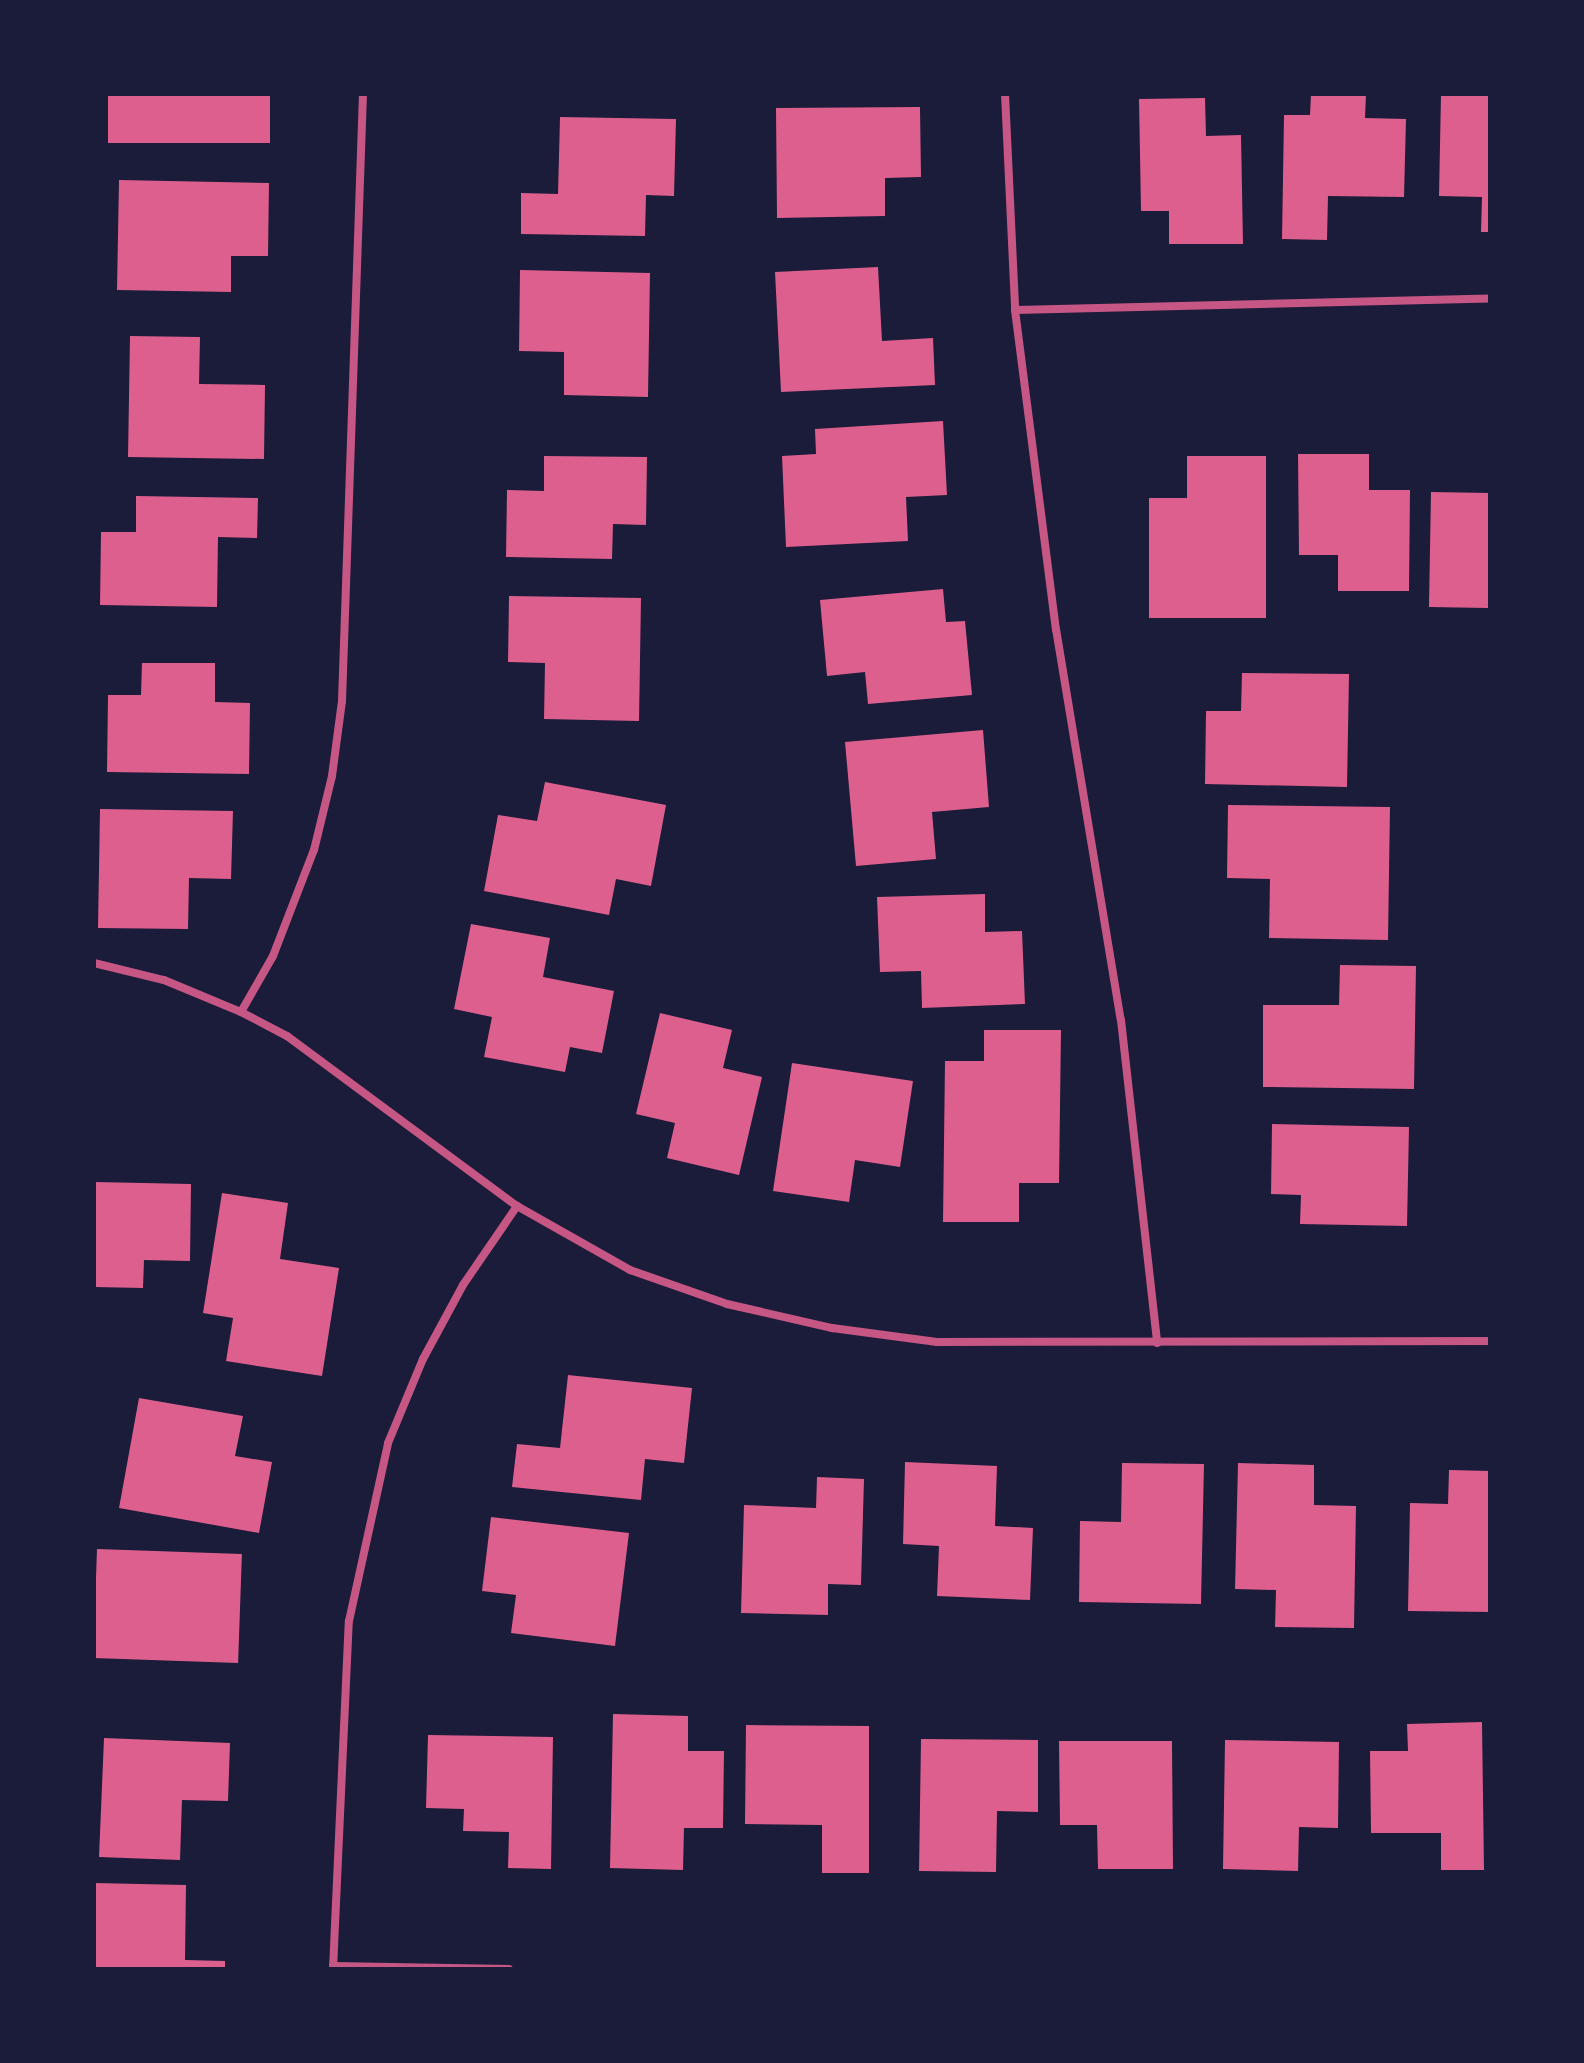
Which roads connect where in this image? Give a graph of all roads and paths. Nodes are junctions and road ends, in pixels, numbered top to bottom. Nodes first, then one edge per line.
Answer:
1 (363, 94) edge
2 (1005, 94) edge
3 (1490, 298) edge
4 (1015, 310) junction
5 (94, 963) edge
6 (241, 1012) junction
7 (517, 1206) junction
8 (1490, 1341) edge
9 (1157, 1343) junction
10 (333, 1968) edge
11 (509, 1969) edge

1 - 6 street
2 - 4 street
3 - 4 street
4 - 9 street
5 - 6 street
6 - 7 street
7 - 9 street
7 - 10 street
8 - 9 street
10 - 11 street

